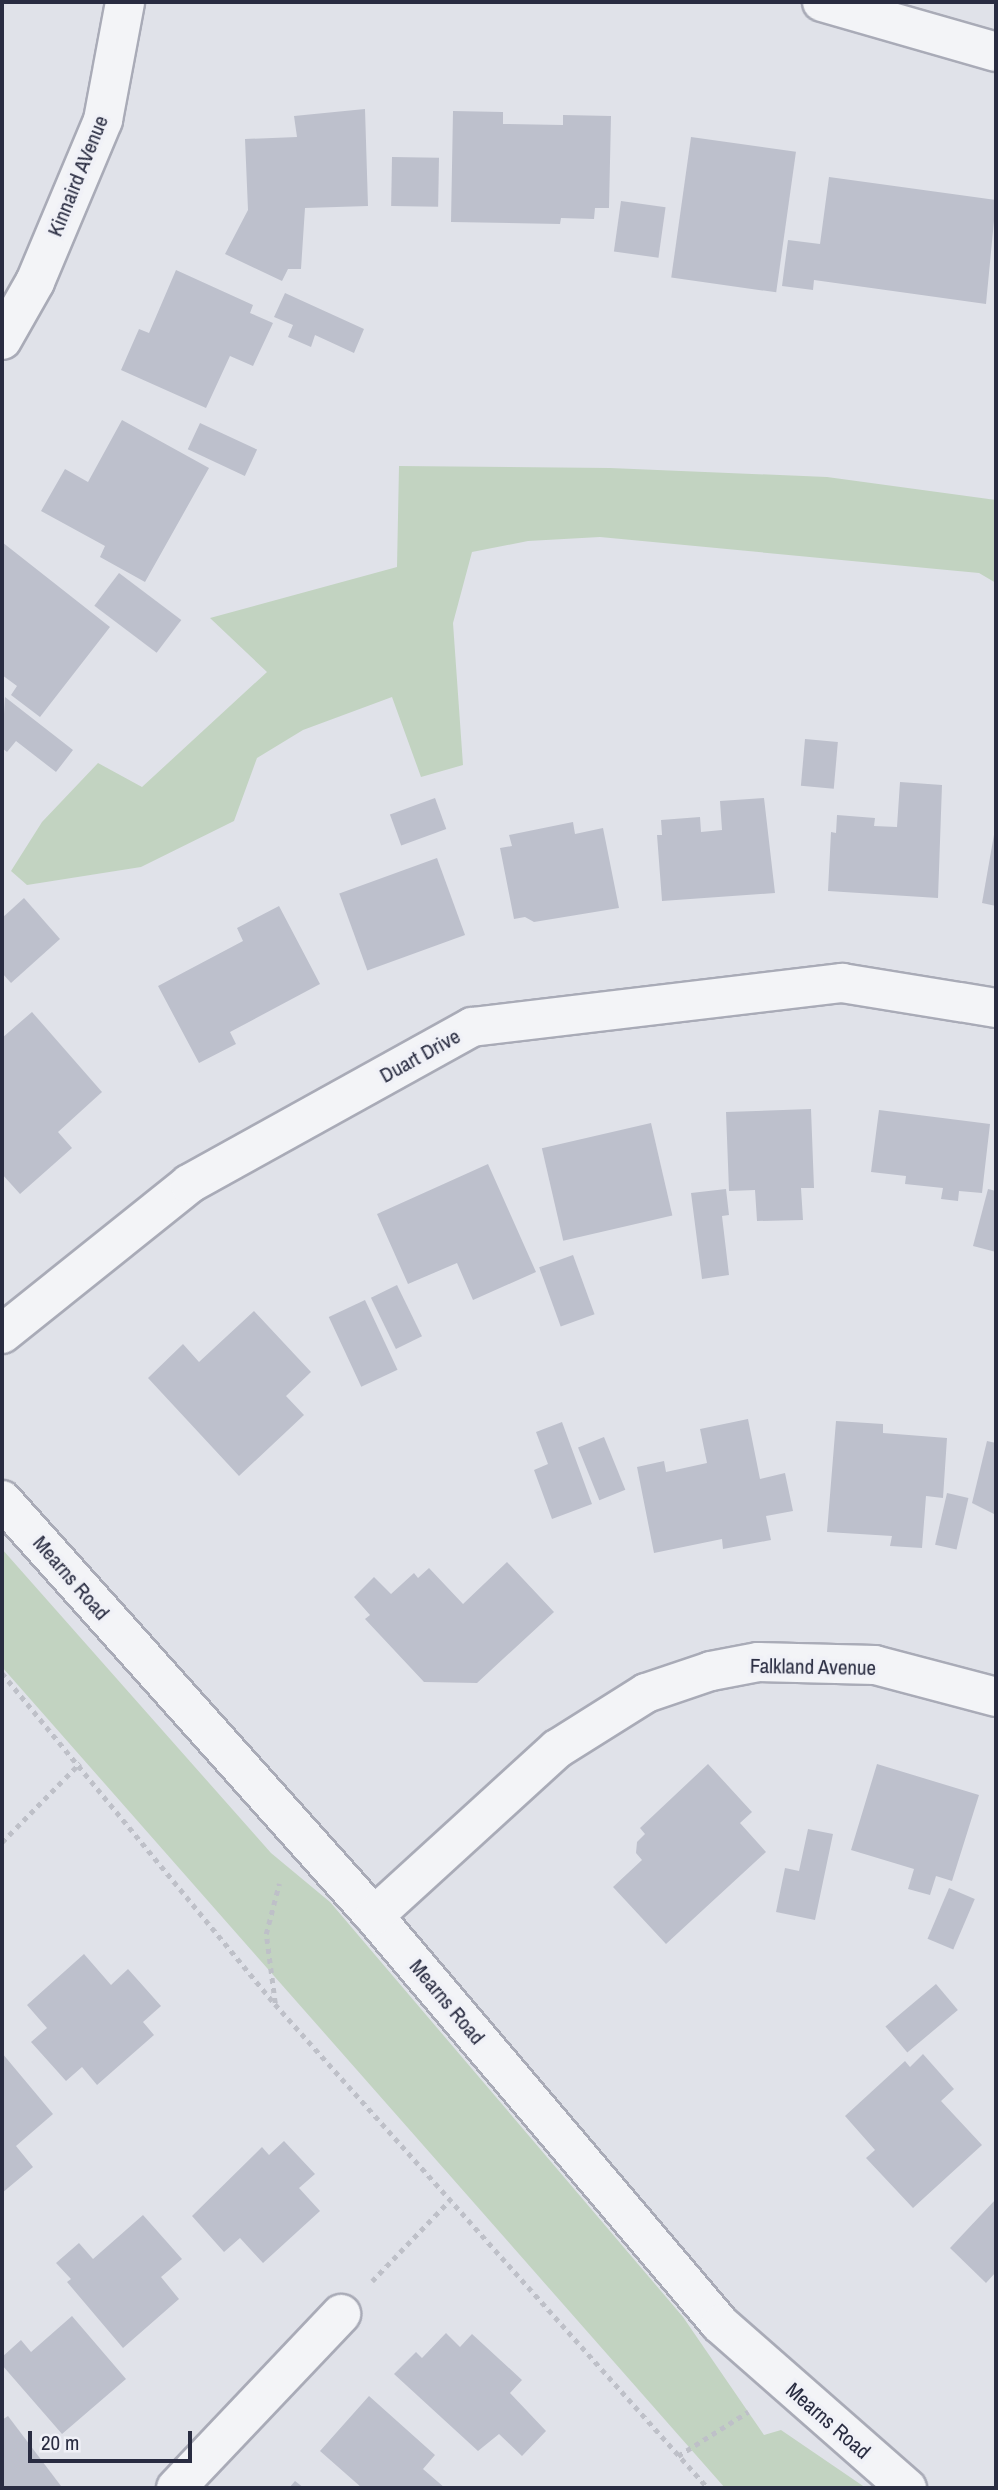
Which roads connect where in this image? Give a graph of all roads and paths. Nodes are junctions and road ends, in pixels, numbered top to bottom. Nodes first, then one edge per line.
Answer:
1 (125, 2) edge
2 (822, 2) edge
3 (996, 52) edge
4 (2, 340) edge
5 (996, 1008) edge
6 (2, 1334) edge
7 (2, 1500) edge
8 (2, 1673) edge
9 (996, 1697) edge
10 (80, 1763) junction
11 (293, 1827) junction
12 (2, 1842) edge
13 (374, 1916) junction
14 (275, 2004) junction
15 (449, 2201) junction
16 (341, 2314) joint
17 (787, 2387) junction
18 (678, 2456) junction
19 (176, 2488) edge
20 (708, 2488) edge
21 (907, 2488) edge

1 - 4 street, Kinnaird AVenue
2 - 3 street
5 - 6 street, Duart Drive
7 - 11 street, Mearns Road
8 - 10 path
9 - 13 street, Falkland Avenue
10 - 12 path
10 - 14 path
11 - 13 street, Mearns Road
11 - 14 path
13 - 17 street, Mearns Road
14 - 15 path
15 - 16 path
15 - 18 path
16 - 19 street
17 - 18 path
17 - 21 street, Mearns Road
18 - 20 path

